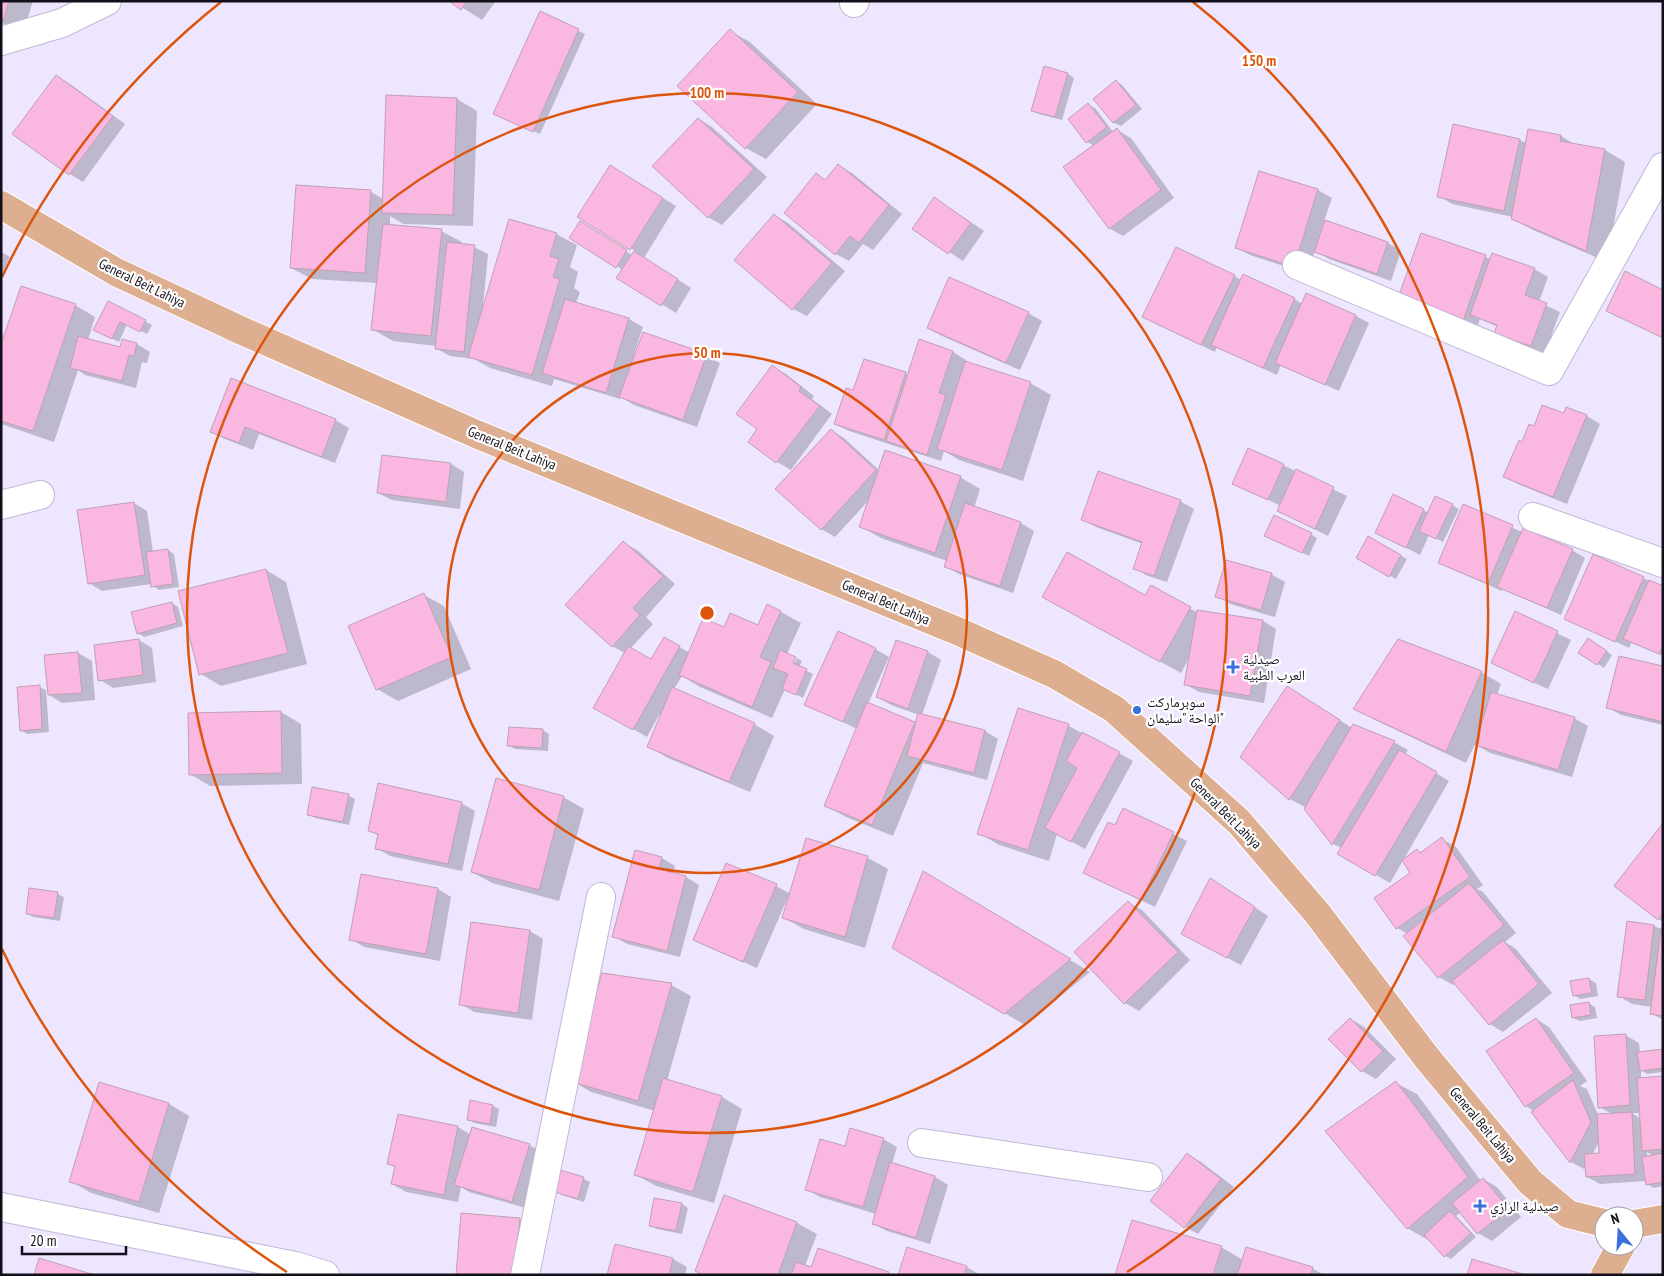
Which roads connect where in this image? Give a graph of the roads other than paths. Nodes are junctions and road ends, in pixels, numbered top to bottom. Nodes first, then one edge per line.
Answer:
1 (107, 1) edge
2 (1, 40) edge
3 (1663, 167) edge
4 (1, 205) edge
5 (1296, 265) dead end
6 (40, 495) dead end
7 (1, 505) edge
8 (1533, 517) dead end
9 (1663, 563) edge
10 (601, 897) dead end
11 (922, 1143) dead end
12 (1148, 1178) dead end
13 (1, 1208) edge
14 (1594, 1220) edge
15 (1663, 1220) edge
16 (1644, 1226) edge
17 (1616, 1256) edge
18 (325, 1275) edge
19 (525, 1275) edge
20 (1605, 1275) edge

1 - 2 street
3 - 5 street
4 - 14 main road, General Beit Lahiya
6 - 7 street
8 - 9 street
10 - 19 street
11 - 12 street
13 - 18 street
15 - 16 main road
17 - 20 main road

